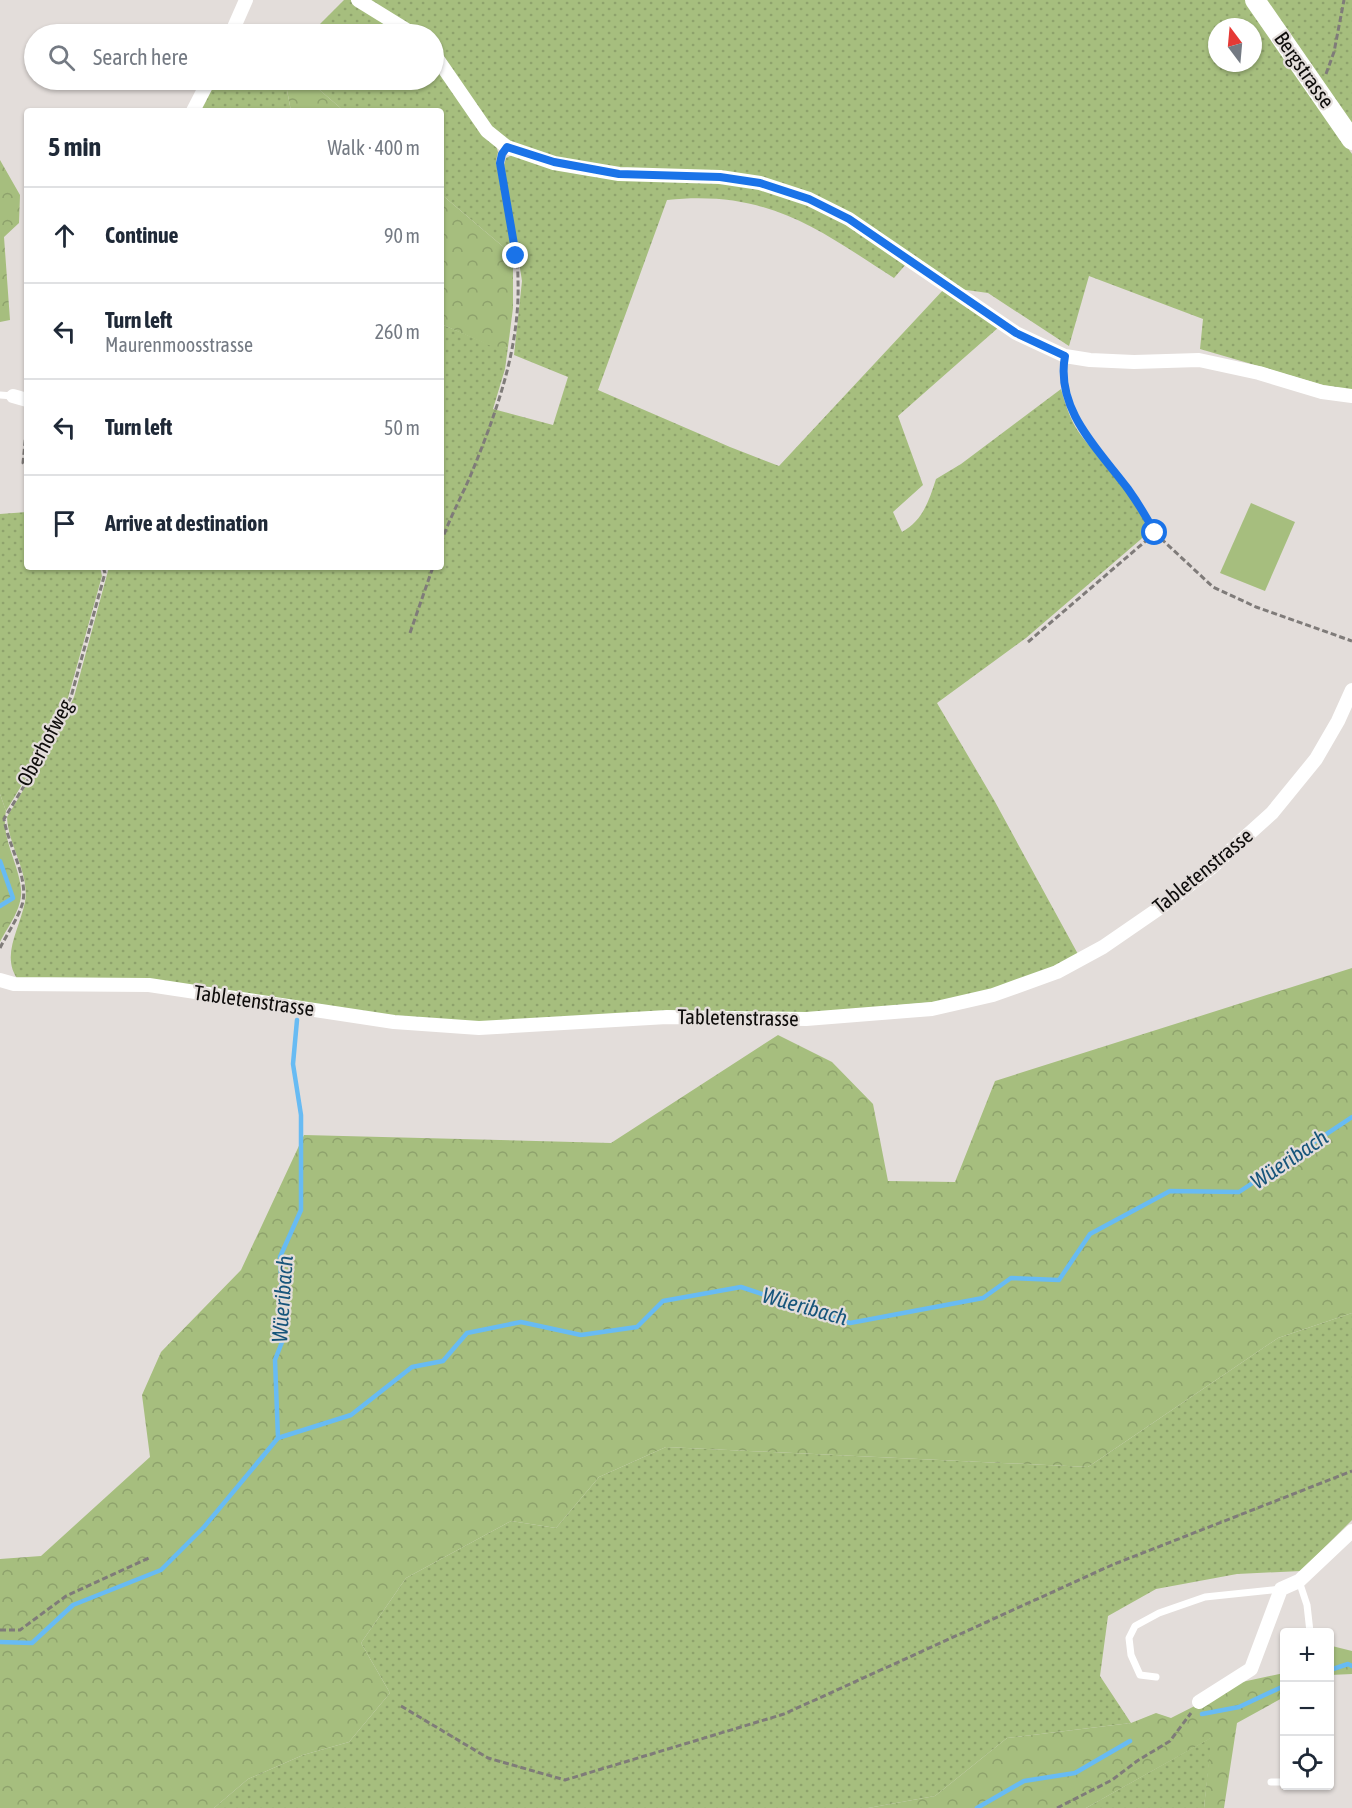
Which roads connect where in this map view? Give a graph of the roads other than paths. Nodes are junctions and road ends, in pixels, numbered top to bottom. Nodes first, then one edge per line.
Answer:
1 (246, 0) edge
2 (358, 0) edge
3 (1255, 0) edge
4 (235, 24) edge
5 (397, 24) edge
6 (444, 69) edge
7 (204, 90) edge
8 (195, 108) edge
9 (1352, 140) edge
10 (1352, 396) edge
11 (1352, 690) edge
12 (0, 980) edge
13 (1352, 1531) edge
14 (1299, 1581) junction
15 (1281, 1589) junction
16 (1310, 1628) edge
17 (1156, 1677) dead end
18 (1199, 1702) road end
19 (1271, 1782) dead end
20 (1280, 1782) edge

1 - 4 street
2 - 5 street
3 - 9 street, Bergstrasse
6 - 10 street
7 - 8 street
11 - 12 street, Tabletenstrasse
13 - 14 street
14 - 15 street
14 - 16 lane
15 - 17 lane
15 - 18 street
19 - 20 lane

